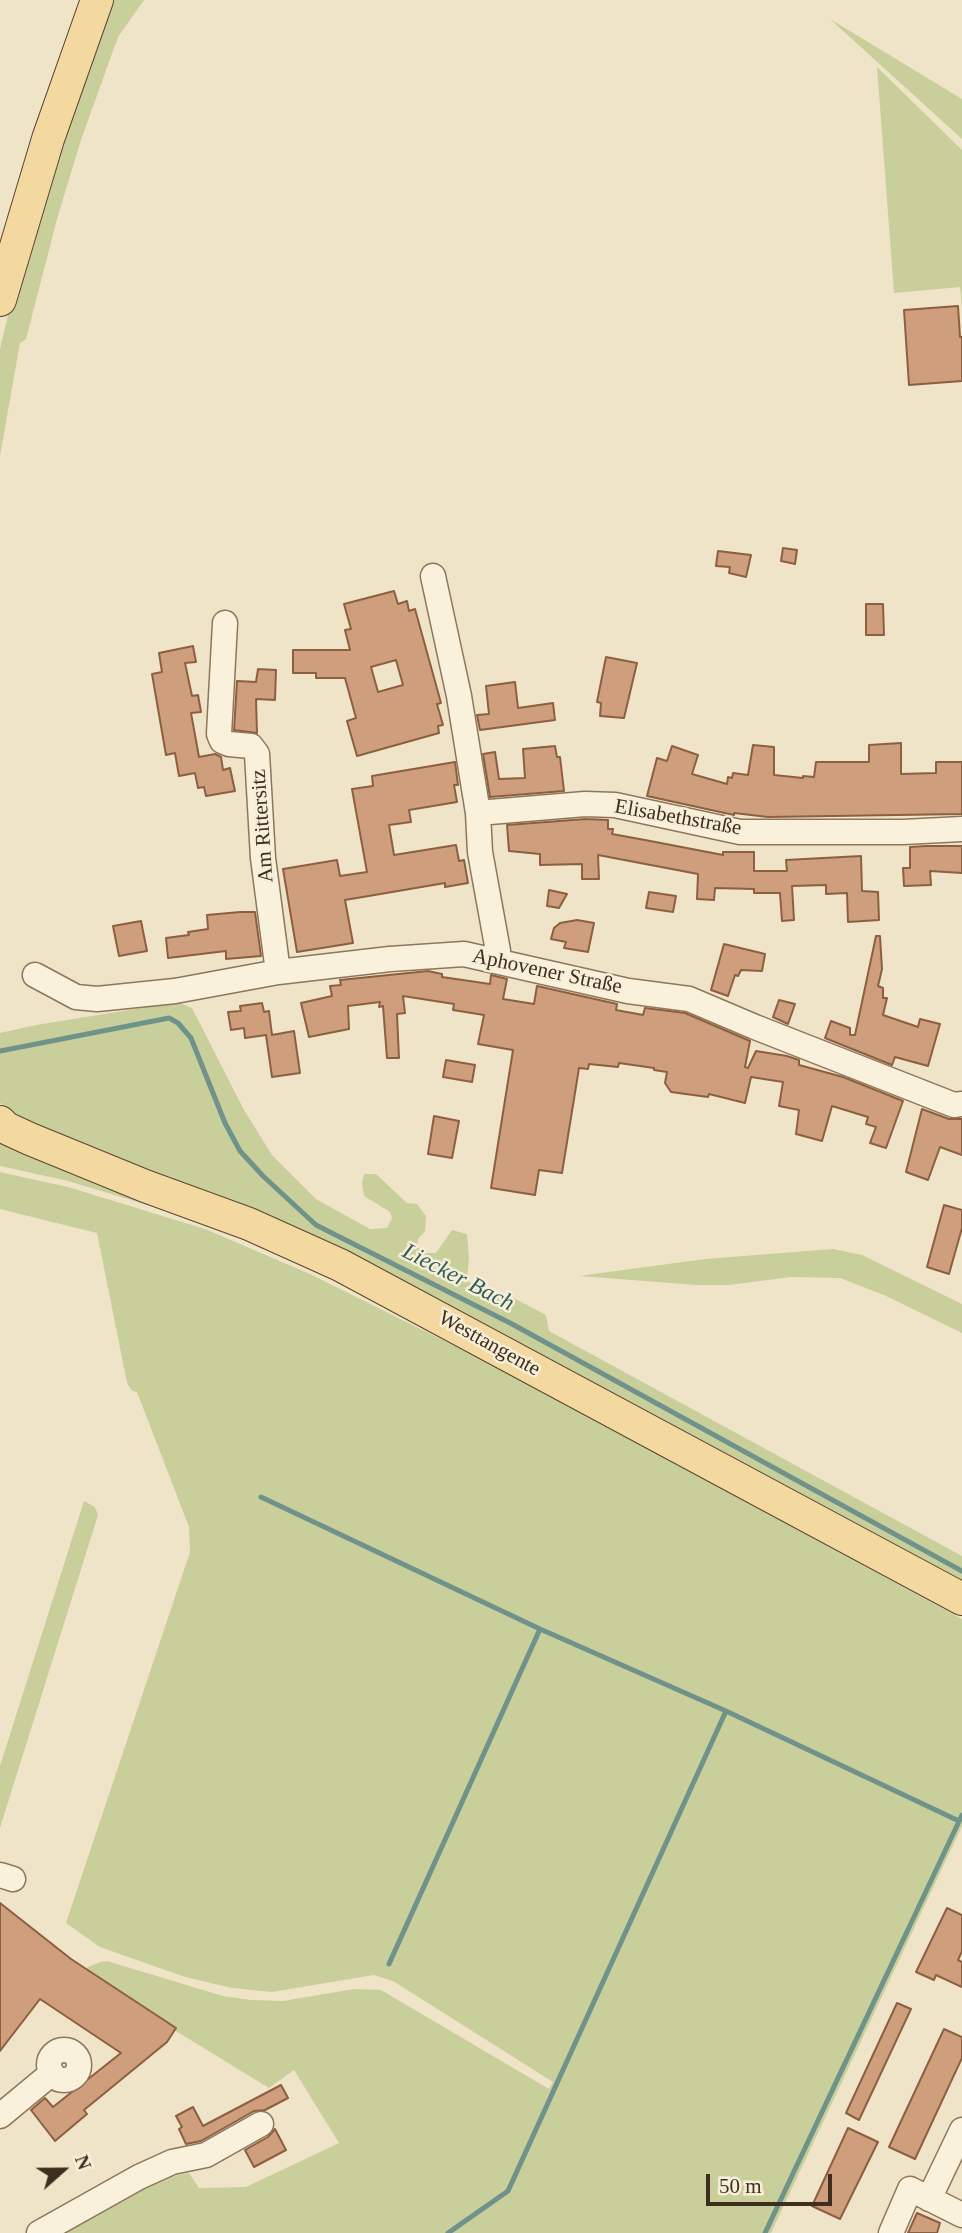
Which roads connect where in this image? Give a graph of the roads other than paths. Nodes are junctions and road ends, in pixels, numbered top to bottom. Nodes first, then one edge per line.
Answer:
1 (97, 0) edge
2 (0, 300) edge
3 (433, 576) dead end
4 (225, 623) dead end
5 (478, 813) junction
6 (962, 829) edge
7 (496, 961) junction
8 (278, 972) junction
9 (35, 975) dead end
10 (962, 1104) edge
11 (0, 1122) edge
12 (962, 1599) edge
13 (52, 2073) dead end
14 (0, 2116) edge
15 (261, 2124) dead end
16 (962, 2130) edge
17 (929, 2199) junction
18 (962, 2215) edge
19 (38, 2233) edge
20 (891, 2233) edge

1 - 2 main road
3 - 5 street
4 - 8 street, Am Rittersitz
5 - 6 street, Elisabethstraße
5 - 7 street
7 - 8 street, Aphovener Straße
7 - 10 street, Aphovener Straße
8 - 9 street, Aphovener Straße
11 - 12 main road, Westtangente
13 - 14 street
15 - 19 street
16 - 17 street
17 - 18 street
17 - 20 street

